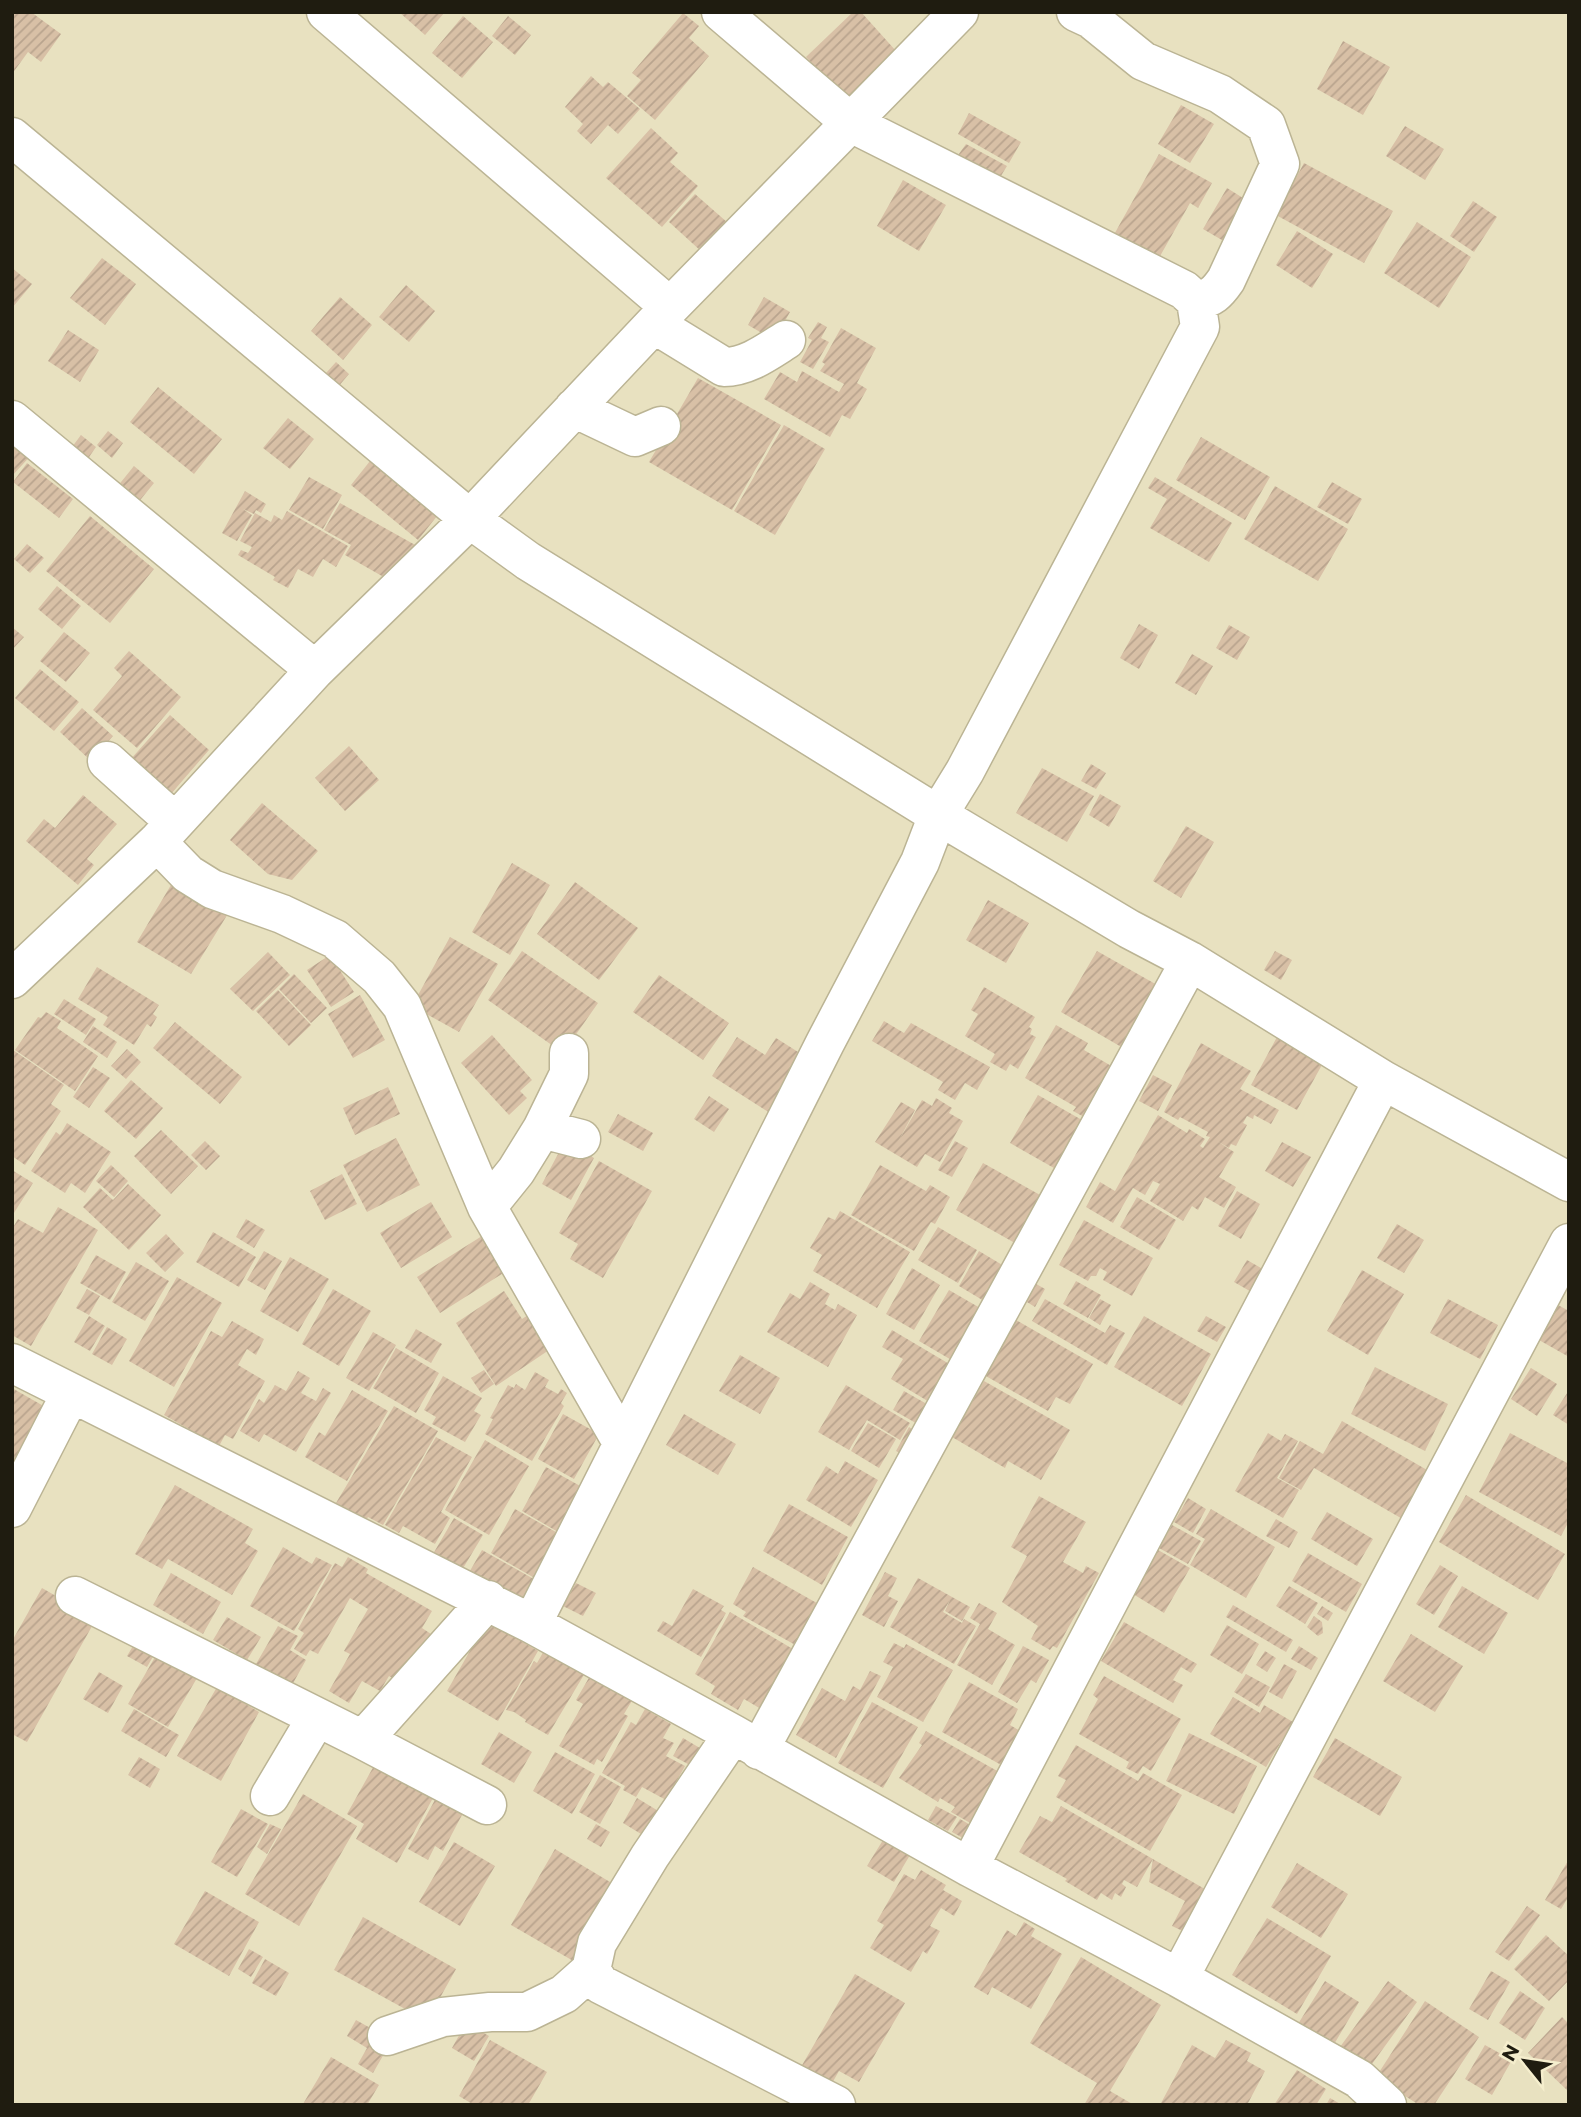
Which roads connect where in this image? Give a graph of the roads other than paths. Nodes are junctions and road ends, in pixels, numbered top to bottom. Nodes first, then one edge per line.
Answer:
1 (326, 12) edge
2 (721, 12) edge
3 (960, 12) edge
4 (1076, 12) edge
5 (851, 123) junction
6 (12, 137) edge
7 (1196, 301) junction
8 (662, 315) junction
9 (786, 340) dead end
10 (574, 408) junction
11 (12, 420) edge
12 (661, 426) dead end
13 (470, 519) junction
14 (315, 670) junction
15 (107, 761) dead end
16 (938, 815) junction
17 (166, 832) junction
18 (1190, 961) junction
19 (12, 979) edge
20 (569, 1053) dead end
21 (1384, 1080) junction
22 (542, 1129) junction
23 (581, 1139) dead end
24 (1569, 1182) edge
25 (487, 1207) junction
26 (1569, 1243) edge
27 (12, 1363) edge
28 (71, 1393) junction
29 (623, 1444) junction
30 (12, 1508) edge
31 (75, 1596) dead end
32 (488, 1600) junction
33 (532, 1624) junction
34 (317, 1717) junction
35 (363, 1740) junction
36 (746, 1742) junction
37 (270, 1796) dead end
38 (487, 1805) dead end
39 (969, 1867) junction
40 (591, 1970) junction
41 (1179, 1978) junction
42 (387, 2036) dead end
43 (795, 2096) edge
44 (836, 2105) edge
45 (1387, 2105) edge

1 - 8 street
2 - 5 street
3 - 5 street
4 - 7 street
5 - 7 street
5 - 8 street
6 - 13 street
7 - 16 street
8 - 9 street
8 - 10 street
10 - 12 street
10 - 13 street
11 - 14 street
13 - 14 street
13 - 16 street
14 - 17 street
15 - 17 street
16 - 18 street
16 - 29 street
17 - 19 street
17 - 25 street
18 - 21 street
18 - 36 street
20 - 22 street
21 - 24 street
21 - 39 street
22 - 23 street
22 - 25 street
25 - 29 street
26 - 41 street
27 - 28 street
28 - 30 street
28 - 32 street
29 - 33 street
31 - 34 street
32 - 33 street
32 - 35 street
33 - 36 street
34 - 35 street
34 - 37 street
35 - 38 street
36 - 39 street
36 - 40 street
39 - 41 street
40 - 42 street
40 - 43 street
41 - 45 street
43 - 44 street

